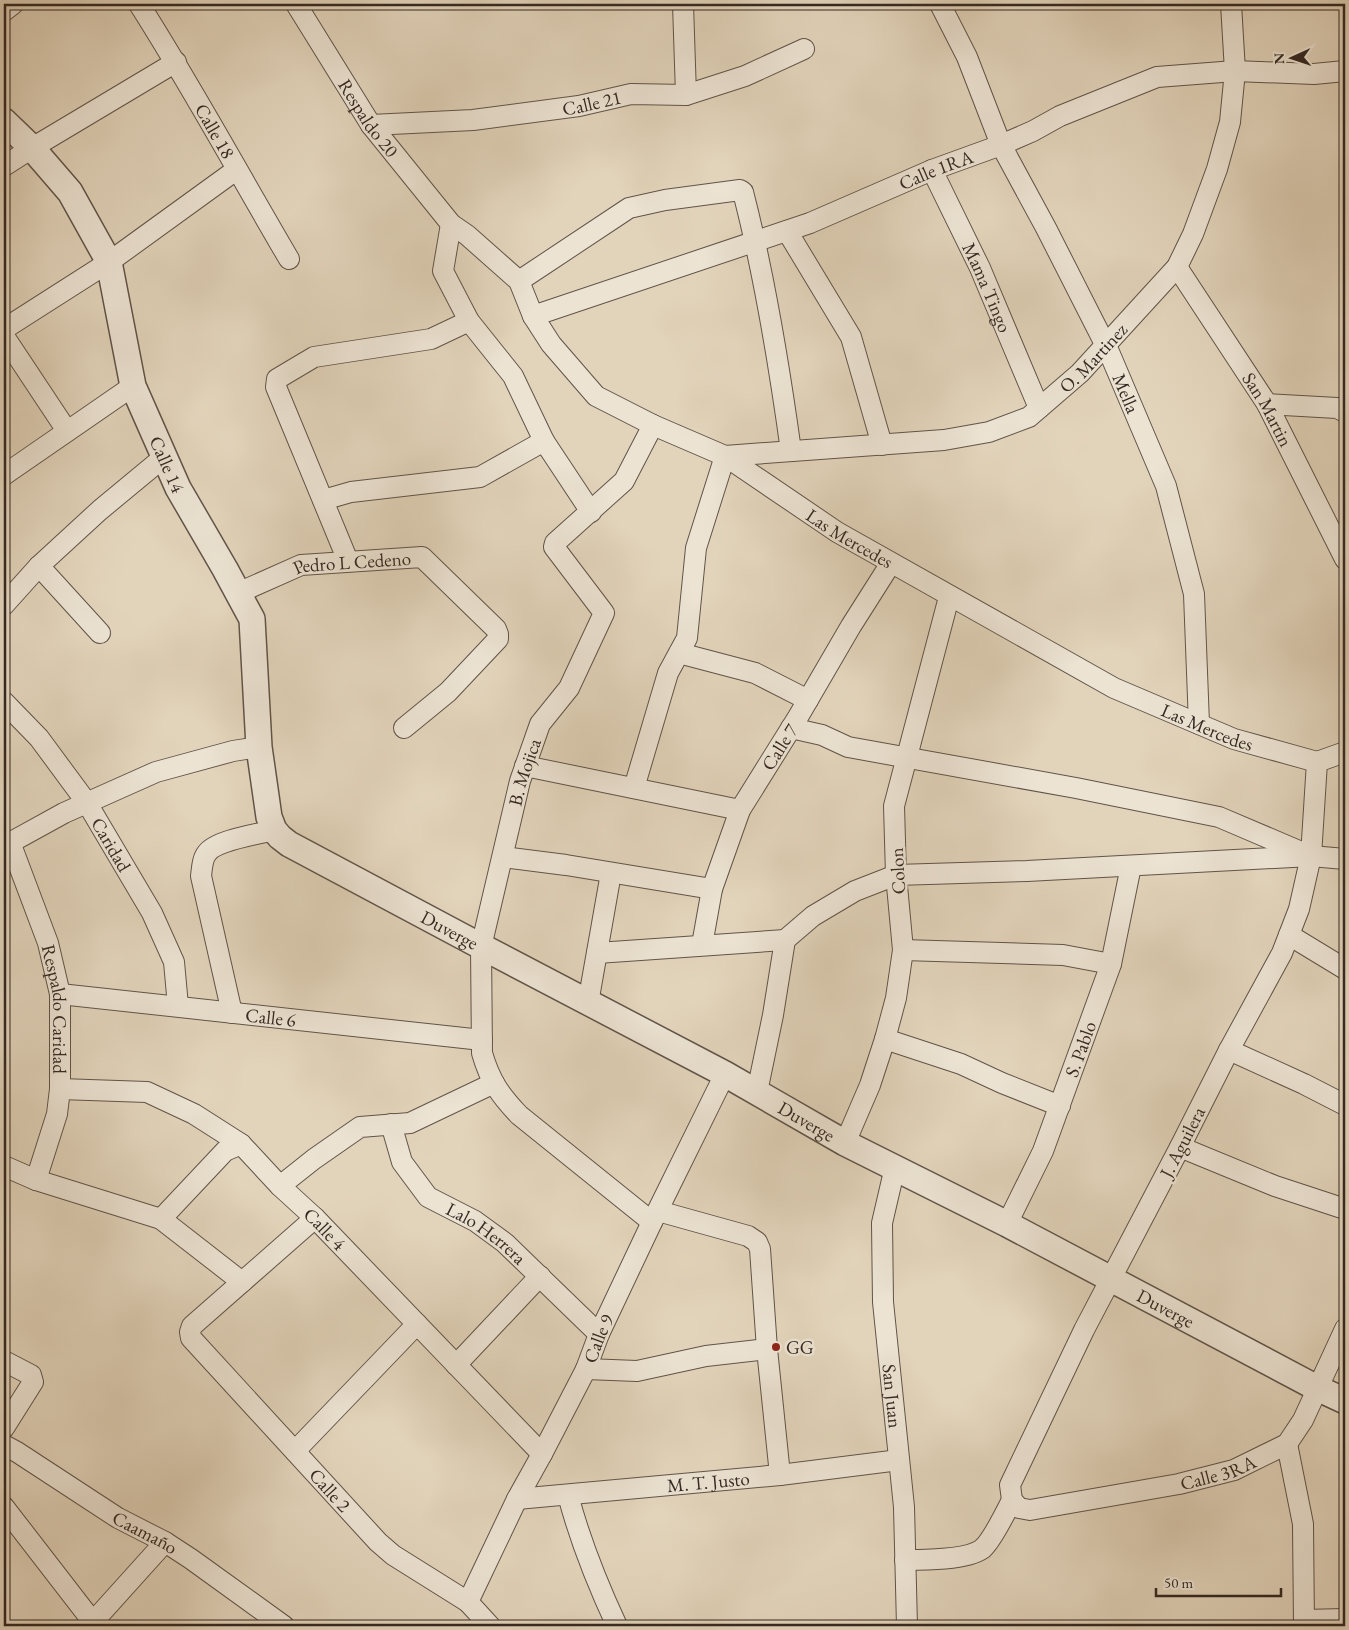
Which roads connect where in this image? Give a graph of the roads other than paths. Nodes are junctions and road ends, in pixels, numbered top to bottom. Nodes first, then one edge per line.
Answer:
1 (13, 4) edge
2 (138, 4) edge
3 (296, 4) edge
4 (683, 4) edge
5 (940, 4) edge
6 (1230, 4) edge
7 (4, 11) edge
8 (804, 49) dead end
9 (176, 62) junction
10 (1236, 71) junction
11 (1345, 71) edge
12 (686, 95) junction
13 (4, 120) edge
14 (371, 125) junction
15 (1001, 145) junction
16 (32, 148) junction
17 (4, 166) edge
18 (236, 170) junction
19 (932, 170) junction
20 (451, 224) junction
21 (788, 231) junction
22 (756, 242) junction
23 (289, 259) dead end
24 (109, 262) junction
25 (1177, 267) junction
26 (519, 281) junction
27 (533, 316) junction
28 (469, 321) junction
29 (4, 329) edge
30 (4, 336) edge
31 (1105, 344) junction
32 (133, 386) junction
33 (1267, 404) junction
34 (1039, 408) junction
35 (1345, 412) edge
36 (652, 425) junction
37 (67, 431) junction
38 (544, 441) junction
39 (882, 445) junction
40 (792, 451) junction
41 (725, 456) junction
42 (164, 457) junction
43 (4, 475) edge
44 (323, 500) junction
45 (591, 512) junction
46 (1345, 559) edge
47 (348, 561) junction
48 (892, 563) junction
49 (39, 566) junction
50 (238, 594) junction
51 (950, 597) junction
52 (4, 605) edge
53 (100, 633) dead end
54 (679, 653) junction
55 (808, 700) junction
56 (4, 702) edge
57 (1199, 724) junction
58 (404, 728) dead end
59 (791, 728) junction
60 (259, 748) junction
61 (1345, 752) edge
62 (908, 756) junction
63 (1317, 762) junction
64 (525, 766) junction
65 (634, 788) junction
66 (87, 803) junction
67 (740, 810) junction
68 (274, 830) junction
69 (7, 844) edge
70 (1310, 856) junction
71 (502, 857) junction
72 (1345, 859) edge
73 (1131, 866) junction
74 (612, 873) junction
75 (896, 875) junction
76 (712, 889) junction
77 (1288, 935) junction
78 (785, 940) junction
79 (702, 945) junction
80 (481, 947) junction
81 (903, 950) junction
82 (597, 953) junction
83 (1111, 964) junction
84 (1345, 969) edge
85 (60, 994) junction
86 (588, 1002) junction
87 (178, 1006) junction
88 (232, 1013) junction
89 (885, 1039) junction
90 (482, 1047) junction
91 (1229, 1050) junction
92 (725, 1074) junction
93 (494, 1083) junction
94 (60, 1089) junction
95 (757, 1092) junction
96 (1345, 1105) edge
97 (1060, 1106) junction
98 (391, 1124) junction
99 (845, 1143) junction
100 (241, 1144) junction
101 (1180, 1147) junction
102 (4, 1166) edge
103 (895, 1167) junction
104 (36, 1180) junction
105 (280, 1186) junction
106 (1345, 1209) edge
107 (655, 1216) junction
108 (315, 1218) junction
109 (161, 1219) junction
110 (1007, 1224) junction
111 (540, 1276) junction
112 (1111, 1278) junction
113 (242, 1282) junction
114 (416, 1324) junction
115 (1345, 1329) edge
116 (599, 1334) junction
117 (767, 1349) junction
118 (4, 1361) edge
119 (456, 1365) junction
120 (586, 1369) junction
121 (1317, 1388) junction
122 (1345, 1401) edge
123 (4, 1428) edge
124 (1286, 1444) junction
125 (295, 1451) junction
126 (8, 1453) edge
127 (542, 1454) junction
128 (900, 1460) junction
129 (780, 1475) junction
130 (568, 1495) junction
131 (517, 1499) junction
132 (1016, 1504) junction
133 (4, 1507) edge
134 (164, 1542) junction
135 (905, 1560) junction
136 (468, 1602) junction
137 (1345, 1619) edge
138 (1304, 1623) edge
139 (274, 1624) edge
140 (94, 1625) edge
141 (490, 1626) edge
142 (617, 1626) edge
143 (907, 1626) edge

1 - 7 street
2 - 9 street, Calle 18
3 - 14 street, Respaldo 20
4 - 12 street
5 - 15 street, Mella
6 - 10 street, O. Martinez
8 - 12 street, Calle 21
9 - 16 street
9 - 18 street, Calle 18
10 - 11 street, Calle 1RA
10 - 15 street, Calle 1RA
10 - 25 street, O. Martinez
12 - 14 street, Calle 21
13 - 16 street, Calle 14
14 - 20 street, Respaldo 20
15 - 19 street, Calle 1RA
15 - 31 street, Mella
16 - 17 street
16 - 24 street, Calle 14
18 - 23 street, Calle 18
18 - 24 street
19 - 21 street, Calle 1RA
19 - 34 street, Mama Tingo
20 - 26 street, Las Mercedes
20 - 28 street
21 - 22 street, Calle 1RA
21 - 39 street
22 - 26 street
22 - 27 street, Calle 1RA
22 - 40 street
24 - 29 street
24 - 32 street, Calle 14
25 - 31 street, O. Martinez
25 - 33 street, San Martin
26 - 27 street, Las Mercedes
27 - 36 street, Las Mercedes
28 - 38 street
28 - 44 street
30 - 37 street
31 - 34 street, O. Martinez
31 - 57 street, Mella
32 - 37 street
32 - 42 street, Calle 14
33 - 35 street
33 - 46 street, San Martin
34 - 39 street, O. Martinez
36 - 41 street, Las Mercedes
36 - 45 street
37 - 43 street
38 - 44 street
38 - 45 street
39 - 40 street, O. Martinez
40 - 41 street, O. Martinez
41 - 48 street, Las Mercedes
41 - 54 street
42 - 49 street
42 - 50 street, Calle 14
44 - 47 street
45 - 64 street, B. Mojica
47 - 50 street, Pedro L Cedeno
47 - 58 street, Pedro L Cedeno
48 - 51 street, Las Mercedes
48 - 55 street, Calle 7
49 - 52 street
49 - 53 street
50 - 60 street, Calle 14
51 - 57 street, Las Mercedes
51 - 62 street, Colon
54 - 55 street
54 - 65 street
55 - 59 street, Calle 7
56 - 66 street, Caridad
57 - 63 street, Las Mercedes
59 - 62 street
59 - 67 street, Calle 7
60 - 66 street
60 - 68 street, Calle 14
61 - 63 street
62 - 70 street
62 - 75 street, Colon
63 - 70 street, J. Aguilera
64 - 65 street
64 - 71 street, B. Mojica
65 - 67 street
66 - 69 street
66 - 87 street, Caridad
67 - 76 street, Calle 7
68 - 80 street, Duverge
68 - 88 street
69 - 85 street, Respaldo Caridad
70 - 72 street
70 - 73 street
70 - 77 street, J. Aguilera
71 - 74 street
71 - 80 street, B. Mojica
73 - 75 street
73 - 83 street, S. Pablo
74 - 76 street
74 - 82 street
75 - 78 street
75 - 81 street, Colon
76 - 79 street, Calle 7
77 - 84 street
77 - 91 street, J. Aguilera
78 - 79 street
78 - 95 street
79 - 82 street
80 - 86 street, Duverge
80 - 90 street, B. Mojica
81 - 83 street
81 - 89 street, Colon
82 - 86 street
83 - 97 street, S. Pablo
85 - 87 street, Calle 6
85 - 94 street, Respaldo Caridad
86 - 92 street, Duverge
87 - 88 street, Calle 6
88 - 90 street, Calle 6
89 - 97 street
89 - 99 street, Colon
90 - 93 street
91 - 96 street
91 - 101 street, J. Aguilera
92 - 95 street, Duverge
92 - 107 street, Calle 9
93 - 98 street
93 - 107 street
94 - 100 street, Calle 4
94 - 104 street, Respaldo Caridad
95 - 99 street, Duverge
97 - 110 street, S. Pablo
98 - 105 street
98 - 111 street, Lalo Herrera
99 - 103 street, Duverge
100 - 105 street, Calle 4
100 - 109 street
101 - 106 street
101 - 112 street, J. Aguilera
102 - 104 street
103 - 110 street, Duverge
103 - 128 street, San Juan
104 - 109 street
105 - 108 street, Calle 4
107 - 116 street, Calle 9
107 - 117 street
108 - 113 street
108 - 114 street, Calle 4
109 - 113 street
110 - 112 street, Duverge
111 - 116 street, Lalo Herrera
111 - 119 street
112 - 121 street, Duverge
112 - 132 street, J. Aguilera
113 - 125 street, Calle 2
114 - 119 street, Calle 4
114 - 125 street
115 - 121 street, Calle 3RA
116 - 120 street, Calle 9
117 - 120 street
117 - 129 street
118 - 123 street
119 - 127 street, Calle 4
120 - 127 street, Calle 9
121 - 122 street, Duverge
121 - 124 street, Calle 3RA
124 - 132 street, Calle 3RA
124 - 138 street
125 - 136 street, Calle 2
126 - 134 street, Caamaño
127 - 131 street, Calle 9
128 - 129 street, M. T. Justo
128 - 135 street, San Juan
129 - 130 street, M. T. Justo
130 - 131 street, M. T. Justo
130 - 142 street
131 - 136 street, Calle 9
132 - 135 street
133 - 140 street
134 - 139 street, Caamaño
134 - 140 street
135 - 143 street, San Juan
136 - 141 street, Calle 2
137 - 138 street

